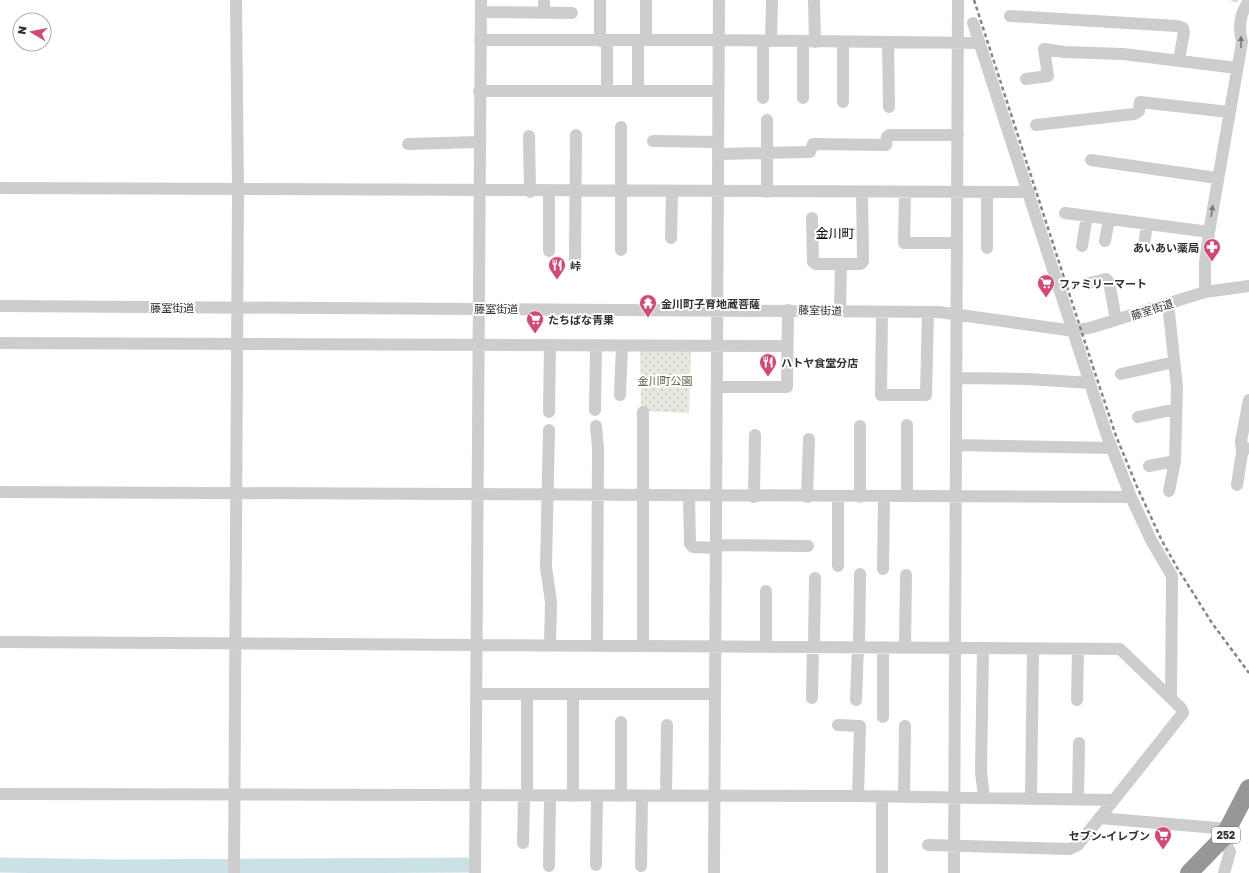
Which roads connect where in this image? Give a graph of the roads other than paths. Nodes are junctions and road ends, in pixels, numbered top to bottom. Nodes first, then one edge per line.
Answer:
1 (236, 0) edge
2 (480, 0) edge
3 (544, 0) edge
4 (600, 0) edge
5 (646, 0) edge
6 (719, 0) edge
7 (772, 0) edge
8 (814, 0) edge
9 (958, 0) edge
10 (1249, 1) edge
11 (480, 12) junction
12 (544, 12) junction
13 (572, 13) dead end
14 (1010, 16) dead end
15 (973, 23) dead end
16 (480, 40) junction
17 (642, 40) junction
18 (718, 40) junction
19 (604, 41) junction
20 (767, 41) junction
21 (809, 42) junction
22 (843, 42) junction
23 (888, 42) junction
24 (980, 43) junction
25 (958, 44) junction
26 (1179, 60) junction
27 (1237, 68) junction
28 (1026, 79) dead end
29 (479, 91) junction
30 (606, 91) junction
31 (638, 91) junction
32 (718, 91) junction
33 (763, 98) dead end
34 (803, 98) dead end
35 (844, 102) dead end
36 (889, 107) dead end
37 (1229, 112) junction
38 (767, 120) dead end
39 (1036, 125) dead end
40 (621, 127) dead end
41 (576, 135) dead end
42 (529, 136) dead end
43 (958, 136) junction
44 (653, 141) dead end
45 (479, 142) junction
46 (718, 142) junction
47 (408, 144) dead end
48 (718, 154) junction
49 (768, 154) junction
50 (1091, 160) dead end
51 (1217, 178) junction
52 (0, 188) edge
53 (238, 190) junction
54 (479, 191) junction
55 (530, 192) junction
56 (549, 192) junction
57 (576, 192) junction
58 (621, 192) junction
59 (672, 192) junction
60 (718, 192) junction
61 (767, 192) junction
62 (862, 192) junction
63 (1029, 192) junction
64 (904, 193) junction
65 (958, 193) junction
66 (987, 193) junction
67 (1065, 213) dead end
68 (1086, 216) junction
69 (812, 218) dead end
70 (1109, 219) junction
71 (1147, 224) junction
72 (1209, 232) junction
73 (671, 238) dead end
74 (1105, 241) dead end
75 (957, 243) junction
76 (1144, 245) dead end
77 (1082, 246) dead end
78 (987, 248) dead end
79 (621, 250) dead end
80 (549, 251) dead end
81 (575, 263) dead end
82 (842, 264) junction
83 (1089, 283) dead end
84 (1249, 286) edge
85 (1205, 292) junction
86 (1168, 303) junction
87 (0, 306) edge
88 (237, 308) junction
89 (479, 308) junction
90 (717, 310) junction
91 (788, 310) junction
92 (840, 310) junction
93 (882, 312) junction
94 (928, 312) junction
95 (956, 314) junction
96 (1116, 320) junction
97 (1074, 331) junction
98 (0, 343) edge
99 (237, 344) junction
100 (478, 345) junction
101 (550, 345) junction
102 (596, 346) junction
103 (622, 346) junction
104 (717, 346) junction
105 (787, 346) junction
106 (1174, 362) junction
107 (1121, 374) dead end
108 (957, 378) junction
109 (1090, 383) junction
110 (716, 387) junction
111 (620, 395) dead end
112 (1249, 400) edge
113 (1176, 409) junction
114 (595, 410) dead end
115 (549, 412) dead end
116 (644, 412) dead end
117 (1138, 417) dead end
118 (907, 425) dead end
119 (596, 426) dead end
120 (860, 426) dead end
121 (549, 430) dead end
122 (755, 435) dead end
123 (809, 439) dead end
124 (956, 445) junction
125 (1112, 448) junction
126 (1245, 453) edge
127 (1175, 461) junction
128 (1149, 466) dead end
129 (1237, 485) dead end
130 (1169, 491) dead end
131 (0, 492) edge
132 (235, 494) junction
133 (477, 495) junction
134 (548, 495) junction
135 (598, 496) junction
136 (645, 496) junction
137 (690, 496) junction
138 (716, 496) junction
139 (907, 496) junction
140 (754, 497) junction
141 (807, 497) junction
142 (838, 497) junction
143 (860, 497) junction
144 (884, 497) junction
145 (956, 497) junction
146 (1131, 497) junction
147 (808, 546) dead end
148 (716, 547) junction
149 (838, 566) dead end
150 (883, 569) dead end
151 (860, 574) dead end
152 (906, 575) dead end
153 (815, 578) dead end
154 (766, 591) dead end
155 (0, 642) edge
156 (235, 644) junction
157 (476, 645) junction
158 (550, 645) junction
159 (597, 645) junction
160 (643, 646) junction
161 (715, 646) junction
162 (766, 646) junction
163 (814, 646) junction
164 (858, 647) junction
165 (883, 647) junction
166 (905, 647) junction
167 (956, 648) junction
168 (983, 649) junction
169 (1033, 650) junction
170 (1078, 650) junction
171 (476, 694) junction
172 (527, 694) junction
173 (573, 694) junction
174 (715, 694) junction
175 (1171, 697) junction
176 (812, 698) dead end
177 (856, 700) dead end
178 (1077, 700) dead end
179 (883, 717) dead end
180 (621, 722) dead end
181 (667, 725) dead end
182 (838, 726) dead end
183 (906, 726) dead end
184 (1079, 743) dead end
185 (1249, 788) edge
186 (234, 793) junction
187 (0, 794) edge
188 (476, 796) junction
189 (525, 796) junction
190 (573, 796) junction
191 (597, 796) junction
192 (621, 796) junction
193 (642, 796) junction
194 (666, 796) junction
195 (715, 796) junction
196 (858, 796) junction
197 (550, 797) junction
198 (882, 797) junction
199 (904, 797) junction
200 (955, 798) junction
201 (984, 798) junction
202 (1031, 798) junction
203 (1078, 799) junction
204 (1114, 800) junction
205 (1099, 818) junction
206 (1226, 834) junction
207 (523, 843) dead end
208 (928, 845) dead end
209 (954, 846) junction
210 (549, 866) dead end
211 (596, 866) dead end
212 (641, 866) dead end
213 (882, 871) dead end
214 (234, 873) edge
215 (475, 873) edge
216 (714, 873) edge
217 (954, 873) edge
218 (1190, 873) edge
219 (1224, 873) edge

1 - 53 street
2 - 11 street
3 - 12 street
4 - 19 street
5 - 17 street
6 - 18 street
7 - 20 street
8 - 21 street
9 - 25 street
27 -> 10 street
11 - 12 street
11 - 16 street
12 - 13 street
14 - 26 street
15 - 24 street
16 - 19 street
16 - 29 street
17 - 18 street
17 - 19 street
17 - 31 street
18 - 20 street
18 - 32 street
19 - 30 street
20 - 21 street
20 - 33 street
21 - 22 street
21 - 34 street
22 - 23 street
22 - 35 street
23 - 25 street
23 - 36 street
24 - 25 street
24 - 63 street
25 - 43 street
26 - 27 street
26 - 28 street
27 - 37 street
29 - 30 street
29 - 45 street
30 - 31 street
31 - 32 street
32 - 46 street
37 - 39 street
37 - 51 street
38 - 49 street
40 - 58 street
41 - 57 street
42 - 55 street
43 - 49 street
43 - 65 street
44 - 46 street
45 - 47 street
45 - 54 street
46 - 48 street
48 - 49 street
48 - 60 street
49 - 61 street
50 - 51 street
72 -> 51 street
52 - 53 street
53 - 54 street
53 - 88 street
54 - 55 street
54 - 89 street
55 - 56 street
56 - 57 street
56 - 80 street
57 - 58 street
57 - 81 street
58 - 59 street
58 - 79 street
59 - 60 street
59 - 73 street
60 - 61 street
60 - 90 street
61 - 62 street
62 - 64 street
62 - 82 street
63 - 66 street
63 - 97 street
64 - 65 street
64 - 75 street
65 - 66 street
65 - 75 street
66 - 78 street
67 - 68 street
68 - 70 street
68 - 77 street
69 - 82 street
70 - 71 street
70 - 74 street
71 - 72 street
71 - 76 street
72 - 85 street
75 - 95 street
82 - 92 street
83 - 96 street
84 - 85 street, 藤室街道
85 - 86 street, 藤室街道
86 - 96 street, 藤室街道
86 - 106 street
87 - 88 street, 藤室街道
88 - 89 street, 藤室街道
88 - 99 street
89 - 90 street, 藤室街道
89 - 100 street
90 - 91 street, 藤室街道
90 - 104 street
91 - 92 street, 藤室街道
91 - 105 street
92 - 93 street, 藤室街道
93 - 94 street, 藤室街道
93 - 94 street
94 - 95 street, 藤室街道
95 - 97 street, 藤室街道
95 - 108 street
96 - 97 street, 藤室街道
97 - 109 street
98 - 99 street
99 - 100 street
99 - 132 street
100 - 101 street
100 - 133 street
101 - 102 street
101 - 115 street
102 - 103 street
102 - 114 street
103 - 104 street
103 - 111 street
104 - 105 street
104 - 110 street
105 - 110 street
106 - 107 street
106 - 113 street
108 - 109 street
108 - 124 street
109 - 125 street
110 - 138 street
112 - 126 street
113 - 117 street
113 - 127 street
116 - 136 street
118 - 139 street
119 - 135 street
120 - 143 street
121 - 134 street
122 - 140 street
123 - 141 street
124 - 125 street
124 - 145 street
125 - 146 street
126 - 129 street
127 - 128 street
127 - 130 street
131 - 132 street
132 - 133 street
132 - 156 street
133 - 134 street
133 - 157 street
134 - 135 street
134 - 158 street
135 - 136 street
135 - 159 street
136 - 137 street
136 - 160 street
137 - 138 street
137 - 148 street
138 - 140 street
138 - 148 street
139 - 144 street
139 - 145 street
140 - 141 street
141 - 142 street
142 - 143 street
142 - 149 street
143 - 144 street
144 - 150 street
145 - 146 street
145 - 167 street
146 - 175 street
147 - 148 street
148 - 161 street
151 - 164 street
152 - 166 street
153 - 163 street
154 - 162 street
155 - 156 street
156 - 157 street
156 - 186 street
157 - 158 street
157 - 171 street
158 - 159 street
159 - 160 street
160 - 161 street
161 - 162 street
161 - 174 street
162 - 163 street
163 - 164 street
163 - 176 street
164 - 165 street
164 - 177 street
165 - 166 street
165 - 179 street
166 - 167 street
167 - 168 street
167 - 200 street
168 - 169 street
168 - 201 street
169 - 170 street
169 - 202 street
170 - 175 street
170 - 178 street
171 - 172 street
171 - 188 street
172 - 173 street
172 - 189 street
173 - 174 street
173 - 190 street
174 - 195 street
175 - 204 street
180 - 192 street
181 - 194 street
182 - 196 street
183 - 199 street
184 - 203 street
185 - 206 highway, 252
186 - 187 street
186 - 188 street
186 - 214 street
188 - 189 street
188 - 215 street
189 - 197 street
189 - 207 street
190 - 191 street
190 - 197 street
191 - 192 street
191 - 211 street
192 - 193 street
193 - 194 street
193 - 212 street
194 - 195 street
195 - 196 street
195 - 216 street
196 - 198 street
197 - 210 street
198 - 199 street
198 - 213 street
199 - 200 street
200 - 201 street
200 - 209 street
201 - 202 street
202 - 203 street
203 - 204 street
204 - 205 street
205 - 206 street
205 - 209 street
206 - 218 highway, 252
206 - 219 street
208 - 209 street
209 - 217 street

